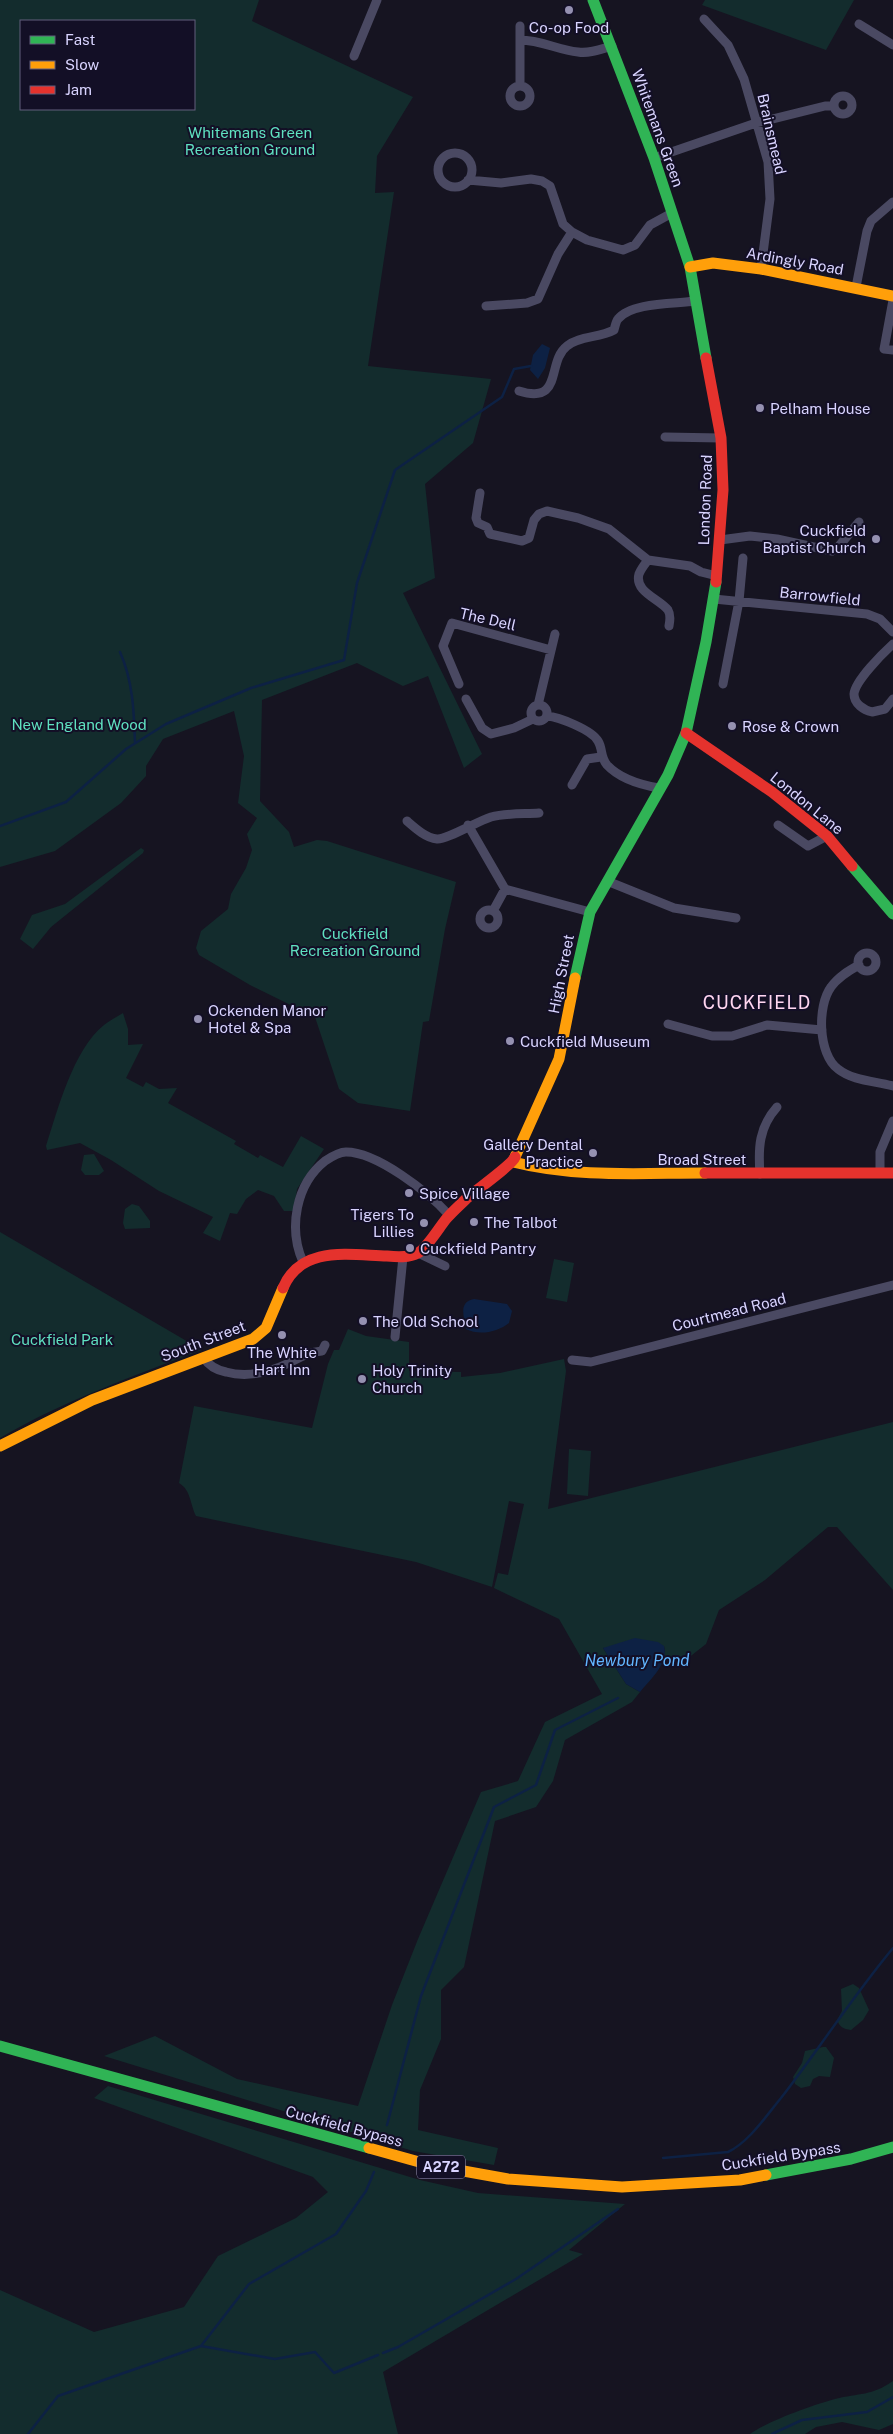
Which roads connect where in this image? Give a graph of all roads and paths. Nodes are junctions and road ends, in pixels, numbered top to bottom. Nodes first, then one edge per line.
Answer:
1 (377, 0) edge
2 (592, 0) edge
3 (704, 19) dead end
4 (859, 24) dead end
5 (520, 26) dead end
6 (520, 40) junction
7 (893, 45) edge
8 (612, 46) junction
9 (354, 56) dead end
10 (520, 86) dead end
11 (834, 106) dead end
12 (756, 124) junction
13 (654, 158) junction
14 (468, 180) dead end
15 (893, 202) edge
16 (672, 213) junction
17 (572, 232) junction
18 (690, 267) junction
19 (761, 269) junction
20 (856, 287) junction
21 (893, 296) edge
22 (695, 300) junction
23 (893, 300) edge
24 (486, 306) dead end
25 (893, 350) edge
26 (519, 391) dead end
27 (665, 437) dead end
28 (721, 438) junction
29 (480, 493) dead end
30 (859, 522) dead end
31 (720, 540) junction
32 (743, 558) dead end
33 (648, 560) junction
34 (717, 576) junction
35 (714, 600) junction
36 (739, 601) junction
37 (669, 626) dead end
38 (893, 632) edge
39 (555, 634) dead end
40 (893, 644) edge
41 (551, 650) junction
42 (459, 684) dead end
43 (723, 684) dead end
44 (466, 699) dead end
45 (893, 699) edge
46 (538, 705) junction
47 (547, 716) junction
48 (533, 719) junction
49 (686, 733) junction
50 (601, 757) junction
51 (572, 785) dead end
52 (659, 788) junction
53 (539, 813) dead end
54 (407, 821) dead end
55 (468, 825) junction
56 (778, 825) dead end
57 (827, 836) junction
58 (607, 882) junction
59 (505, 889) junction
60 (493, 911) dead end
61 (590, 912) junction
62 (893, 914) edge
63 (736, 918) dead end
64 (858, 965) dead end
65 (668, 1024) dead end
66 (822, 1030) junction
67 (893, 1086) edge
68 (777, 1108) dead end
69 (893, 1121) edge
70 (513, 1162) junction
71 (880, 1173) junction
72 (893, 1173) edge
73 (760, 1174) junction
74 (449, 1215) junction
75 (418, 1253) junction
76 (402, 1257) junction
77 (303, 1262) junction
78 (445, 1266) dead end
79 (893, 1285) edge
80 (395, 1337) dead end
81 (325, 1345) dead end
82 (204, 1358) junction
83 (572, 1360) dead end
84 (0, 1446) edge
85 (0, 2046) edge
86 (893, 2147) edge

1 - 9 street
2 - 8 main road, Whitemans Green
3 - 12 street, Brainsmead
4 - 7 street
5 - 6 street
6 - 8 street
6 - 10 street
8 - 13 main road, Whitemans Green
11 - 12 street
12 - 13 street
12 - 19 street, Brainsmead
13 - 16 main road, Whitemans Green
14 - 17 street
15 - 20 street
16 - 17 street
16 - 18 main road, Whitemans Green
17 - 24 street
18 - 19 main road, Ardingly Road
18 - 22 main road, London Road
19 - 20 main road, Ardingly Road
20 - 21 main road, Ardingly Road
22 - 26 street
22 - 28 main road, London Road
23 - 25 street
27 - 28 street
28 - 31 main road, London Road
29 - 33 street
30 - 31 street
31 - 34 main road, London Road
32 - 36 street
33 - 34 street
33 - 37 street
34 - 35 main road, London Road
35 - 36 street, Barrowfield
35 - 49 main road, London Road
36 - 38 street, Barrowfield
36 - 43 street
39 - 41 street
40 - 45 street
41 - 42 street, The Dell
41 - 46 street
44 - 48 street
46 - 47 street
46 - 48 street
47 - 48 street
47 - 50 street
49 - 52 main road, High Street
49 - 57 main road, London Lane
50 - 51 street
50 - 52 street
52 - 58 main road, High Street
53 - 55 street
54 - 55 street
55 - 59 street
56 - 57 street
57 - 62 main road, London Lane
58 - 61 main road, High Street
58 - 63 street
59 - 60 street
59 - 61 street
61 - 70 main road, High Street
64 - 66 street
65 - 66 street
66 - 67 street
68 - 73 street
69 - 71 street
70 - 73 main road, Broad Street
70 - 74 main road, High Street
71 - 72 main road, Broad Street
71 - 73 main road, Broad Street
74 - 75 main road, High Street
74 - 77 street
75 - 76 main road, South Street
75 - 78 street
76 - 77 main road, South Street
76 - 80 street
77 - 82 main road, South Street
79 - 83 street, Courtmead Road
81 - 82 street
82 - 84 main road, South Street
85 - 86 main road, Cuckfield Bypass / A272

